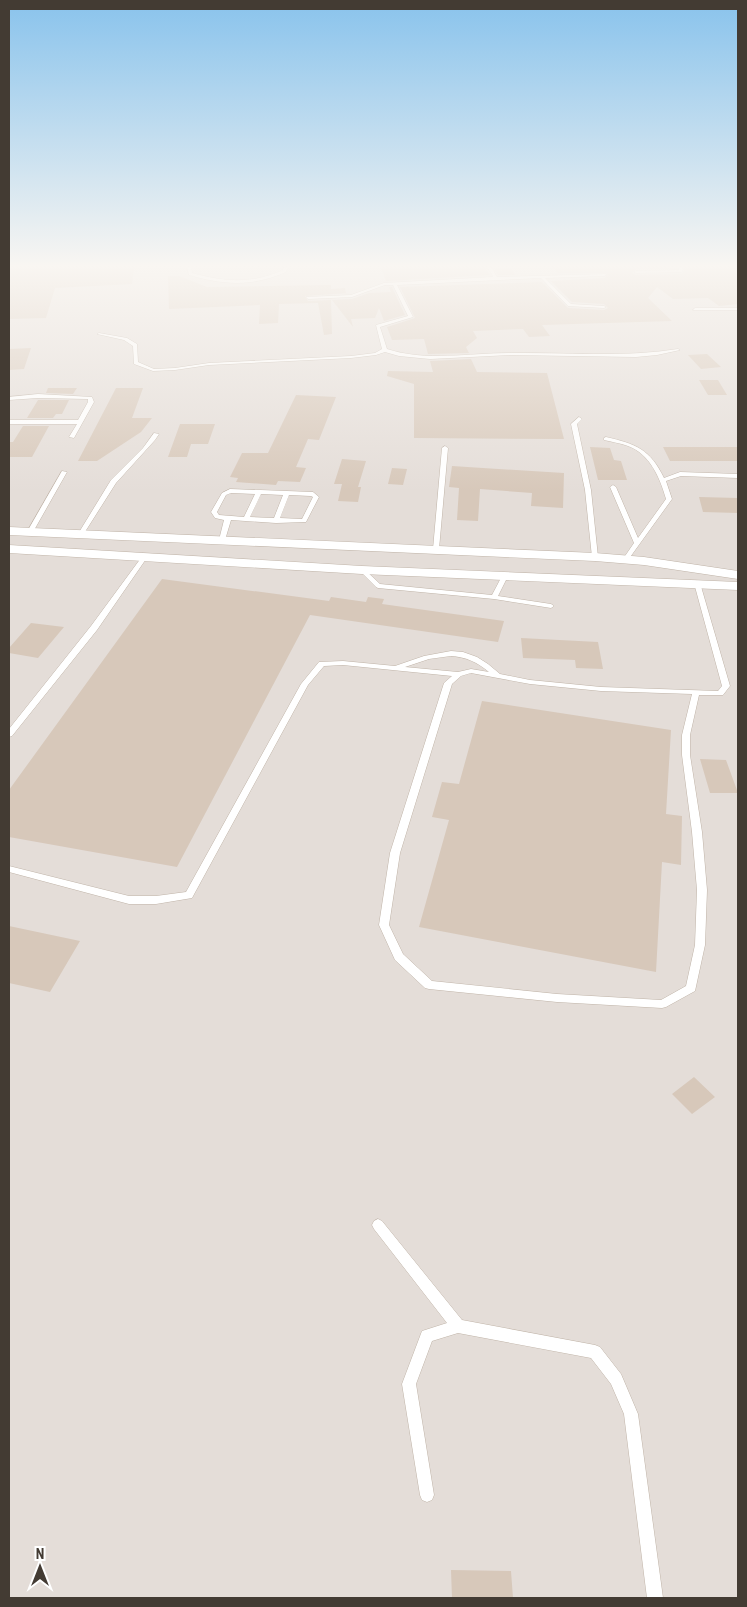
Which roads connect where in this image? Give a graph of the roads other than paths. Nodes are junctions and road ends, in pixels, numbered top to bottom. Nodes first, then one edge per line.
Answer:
1 (132, 342) edge
2 (383, 342) edge
3 (385, 350) junction
4 (678, 350) dead end
5 (9, 391) edge
6 (38, 396) junction
7 (9, 398) edge
8 (579, 418) dead end
9 (9, 422) edge
10 (80, 422) junction
11 (156, 434) dead end
12 (72, 437) dead end
13 (606, 439) dead end
14 (445, 448) dead end
15 (64, 472) dead end
16 (738, 476) edge
17 (664, 480) junction
18 (613, 487) dead end
19 (259, 492) junction
20 (287, 493) junction
21 (228, 518) junction
22 (246, 519) junction
23 (276, 521) junction
24 (9, 531) edge
25 (30, 532) junction
26 (81, 534) junction
27 (222, 540) junction
28 (637, 543) junction
29 (9, 549) edge
30 (436, 549) junction
31 (595, 557) junction
32 (143, 559) junction
33 (626, 559) junction
34 (362, 570) junction
35 (738, 575) edge
36 (505, 576) junction
37 (697, 583) junction
38 (738, 586) edge
39 (494, 597) junction
40 (551, 606) dead end
41 (394, 668) junction
42 (458, 674) junction
43 (498, 676) junction
44 (696, 693) junction
45 (9, 734) edge
46 (9, 869) edge
47 (378, 1225) dead end
48 (458, 1326) junction
49 (427, 1495) dead end
50 (655, 1598) edge

1 - 3 lane
2 - 3 lane
3 - 4 lane
5 - 6 lane
6 - 7 lane
6 - 10 lane
8 - 31 lane
9 - 10 lane
10 - 12 lane
11 - 26 lane
13 - 17 lane
14 - 30 lane
15 - 25 lane
16 - 17 lane
17 - 28 lane
18 - 28 lane
19 - 20 lane
19 - 21 lane
19 - 22 lane
20 - 23 lane
20 - 23 lane
21 - 22 lane
21 - 27 lane
22 - 23 lane
24 - 25 street
25 - 26 street
26 - 27 street
27 - 30 street
28 - 33 lane
29 - 32 street
30 - 31 street
31 - 33 street
32 - 34 street
32 - 45 lane
33 - 35 street
34 - 36 street
34 - 39 lane
36 - 37 street
36 - 39 lane
37 - 38 street
37 - 44 lane
39 - 40 lane
41 - 42 lane
41 - 43 lane
41 - 46 lane
42 - 43 lane
42 - 44 lane
43 - 44 lane
47 - 48 lane
48 - 49 lane
48 - 50 lane

